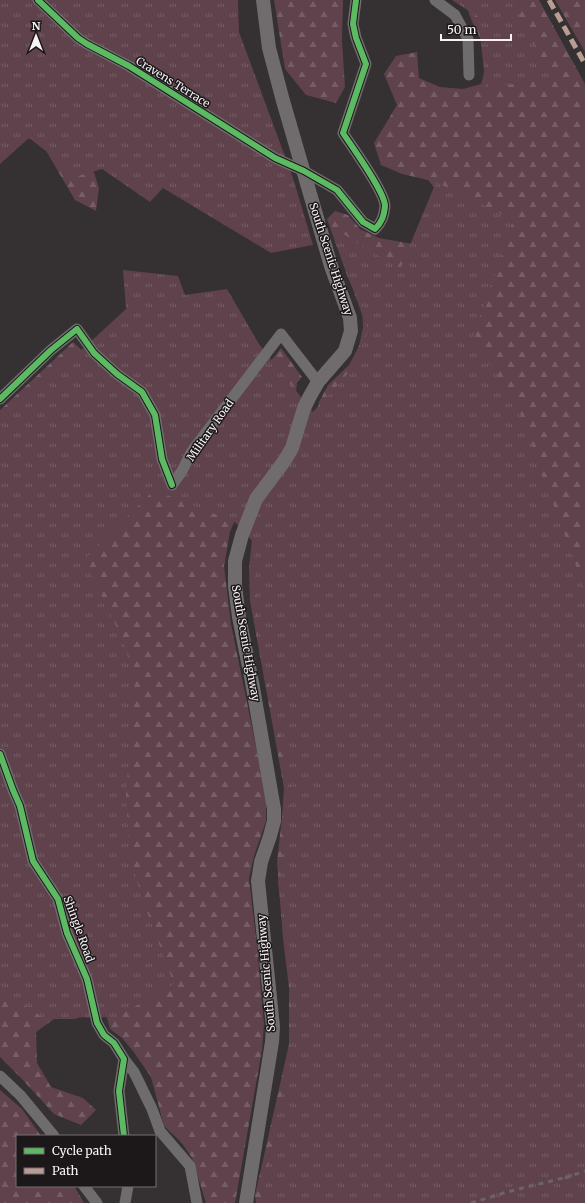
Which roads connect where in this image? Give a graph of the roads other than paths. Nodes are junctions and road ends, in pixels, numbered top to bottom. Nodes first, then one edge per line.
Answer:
1 (38, 0) edge
2 (263, 0) edge
3 (356, 0) edge
4 (435, 0) edge
5 (469, 75) dead end
6 (304, 171) junction
7 (318, 382) junction
8 (0, 399) edge
9 (0, 754) edge
10 (124, 1059) junction
11 (0, 1076) edge
12 (53, 1135) edge
13 (124, 1135) edge
14 (85, 1187) edge
15 (128, 1187) edge
16 (97, 1203) edge
17 (125, 1203) edge
18 (197, 1203) edge
19 (246, 1203) edge

1 - 6 street, Cravens Terrace
2 - 6 main road, South Scenic Highway
3 - 6 street, Cravens Terrace
4 - 5 street
6 - 7 main road, South Scenic Highway
7 - 8 street, Military Road
7 - 19 main road, South Scenic Highway
9 - 10 street, Shingle Road
10 - 13 street
10 - 18 street, Shingle Road
11 - 12 street
14 - 16 street
15 - 17 street

